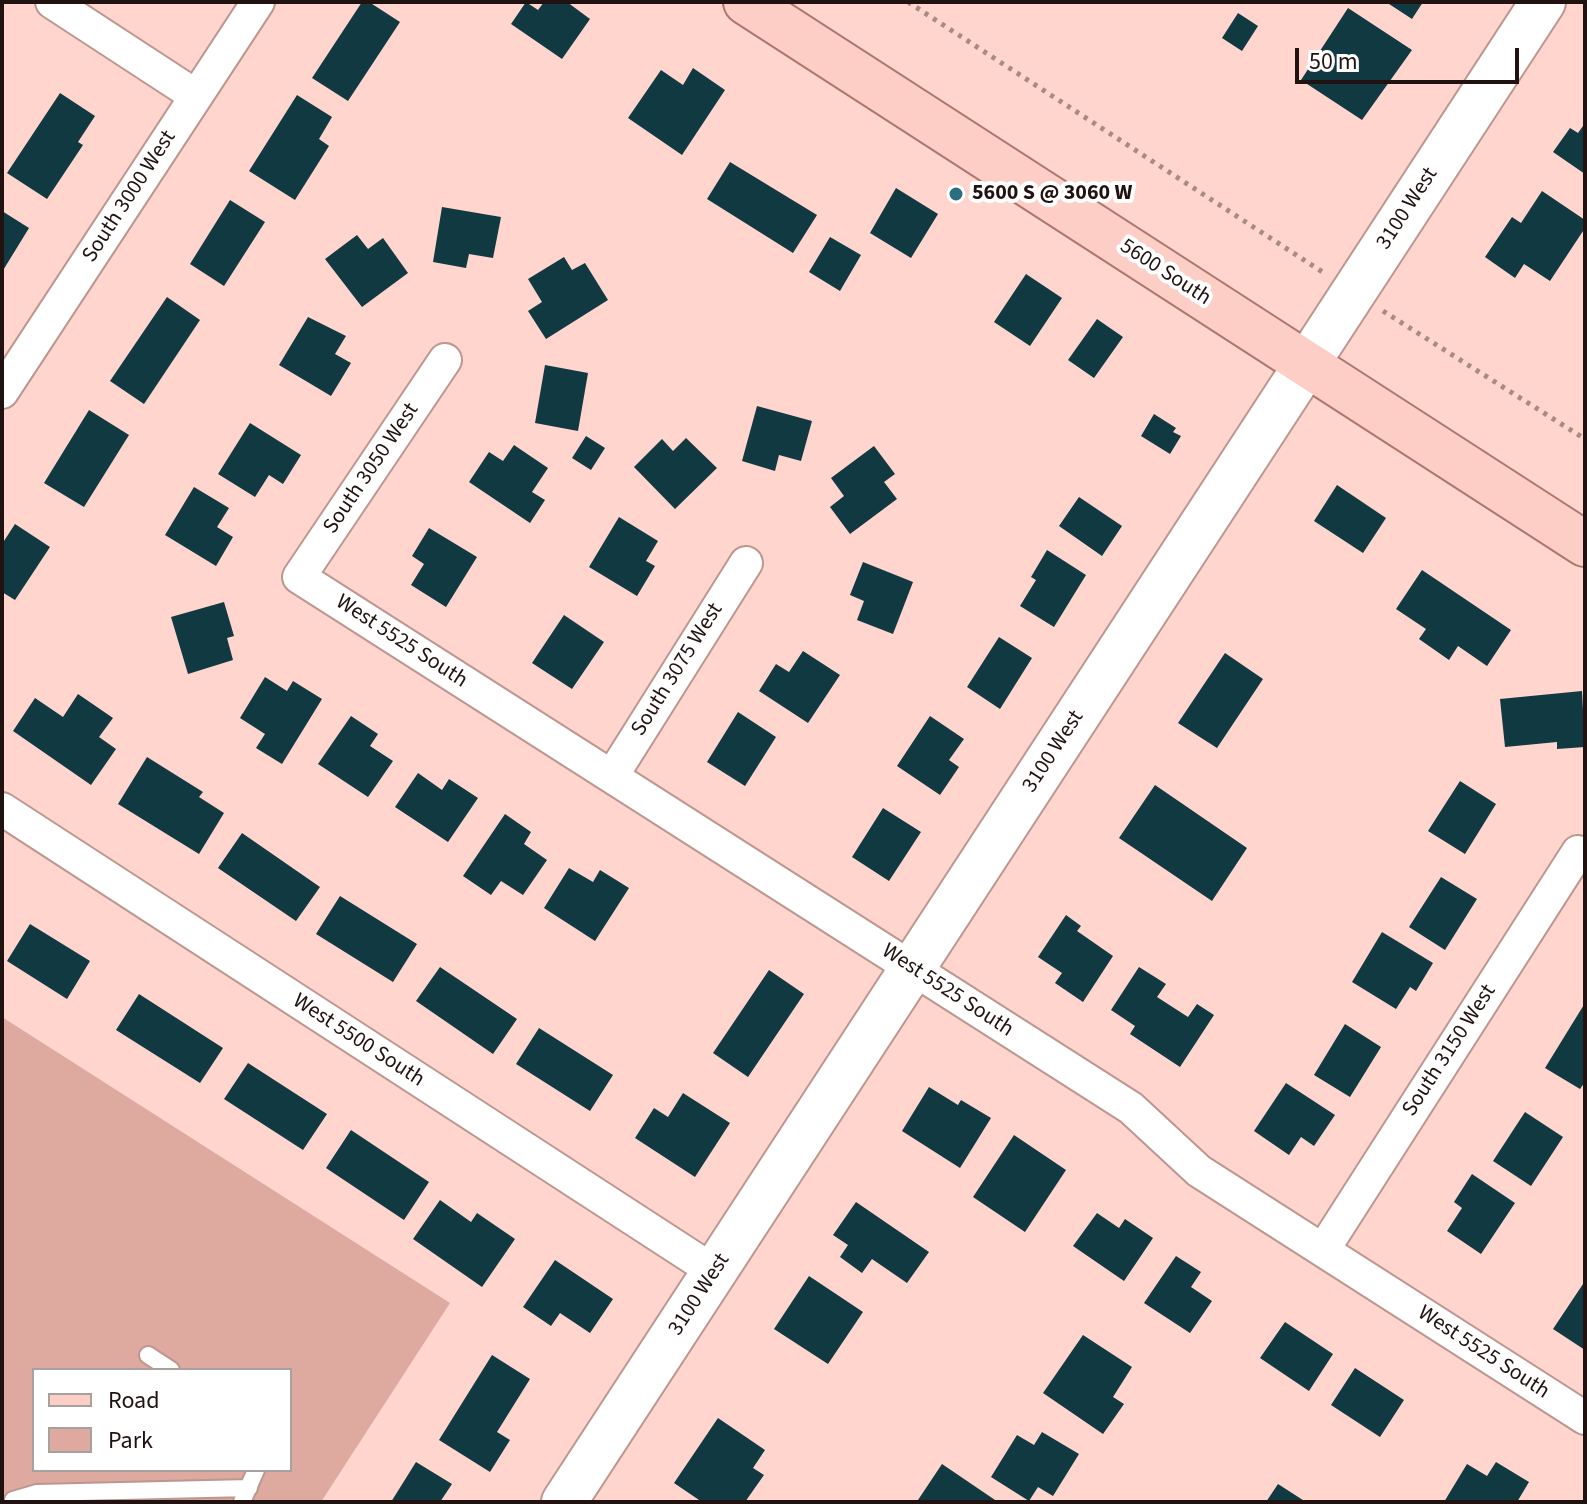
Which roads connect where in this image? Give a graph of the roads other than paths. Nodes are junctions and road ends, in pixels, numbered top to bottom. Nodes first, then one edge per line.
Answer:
1 (52, 2) edge
2 (258, 2) edge
3 (746, 2) edge
4 (1543, 2) edge
5 (196, 96) junction
6 (445, 360) dead end
7 (1307, 364) junction
8 (2, 392) edge
9 (1585, 544) edge
10 (746, 563) dead end
11 (299, 577) joint
12 (612, 776) junction
13 (2, 809) edge
14 (1578, 852) dead end
15 (913, 969) junction
16 (1323, 1250) junction
17 (715, 1272) junction
18 (148, 1355) dead end
19 (168, 1368) edge
20 (1585, 1418) edge
21 (255, 1472) edge
22 (245, 1495) edge
23 (13, 1500) dead end
24 (564, 1502) edge

1 - 5 street
2 - 5 street, South 3000 West
3 - 7 main road, 5600 South
4 - 7 street, 3100 West
5 - 8 street, South 3000 West
6 - 11 street, South 3050 West
7 - 9 main road, 5600 South
7 - 15 street, 3100 West
10 - 12 street, South 3075 West
11 - 12 street, West 5525 South
12 - 15 street, West 5525 South
13 - 17 street, West 5500 South
14 - 16 street, South 3150 West
15 - 16 street, West 5525 South
15 - 17 street, 3100 West
16 - 20 street, West 5525 South
17 - 24 street, 3100 West
18 - 19 lane
21 - 22 lane
22 - 23 lane

